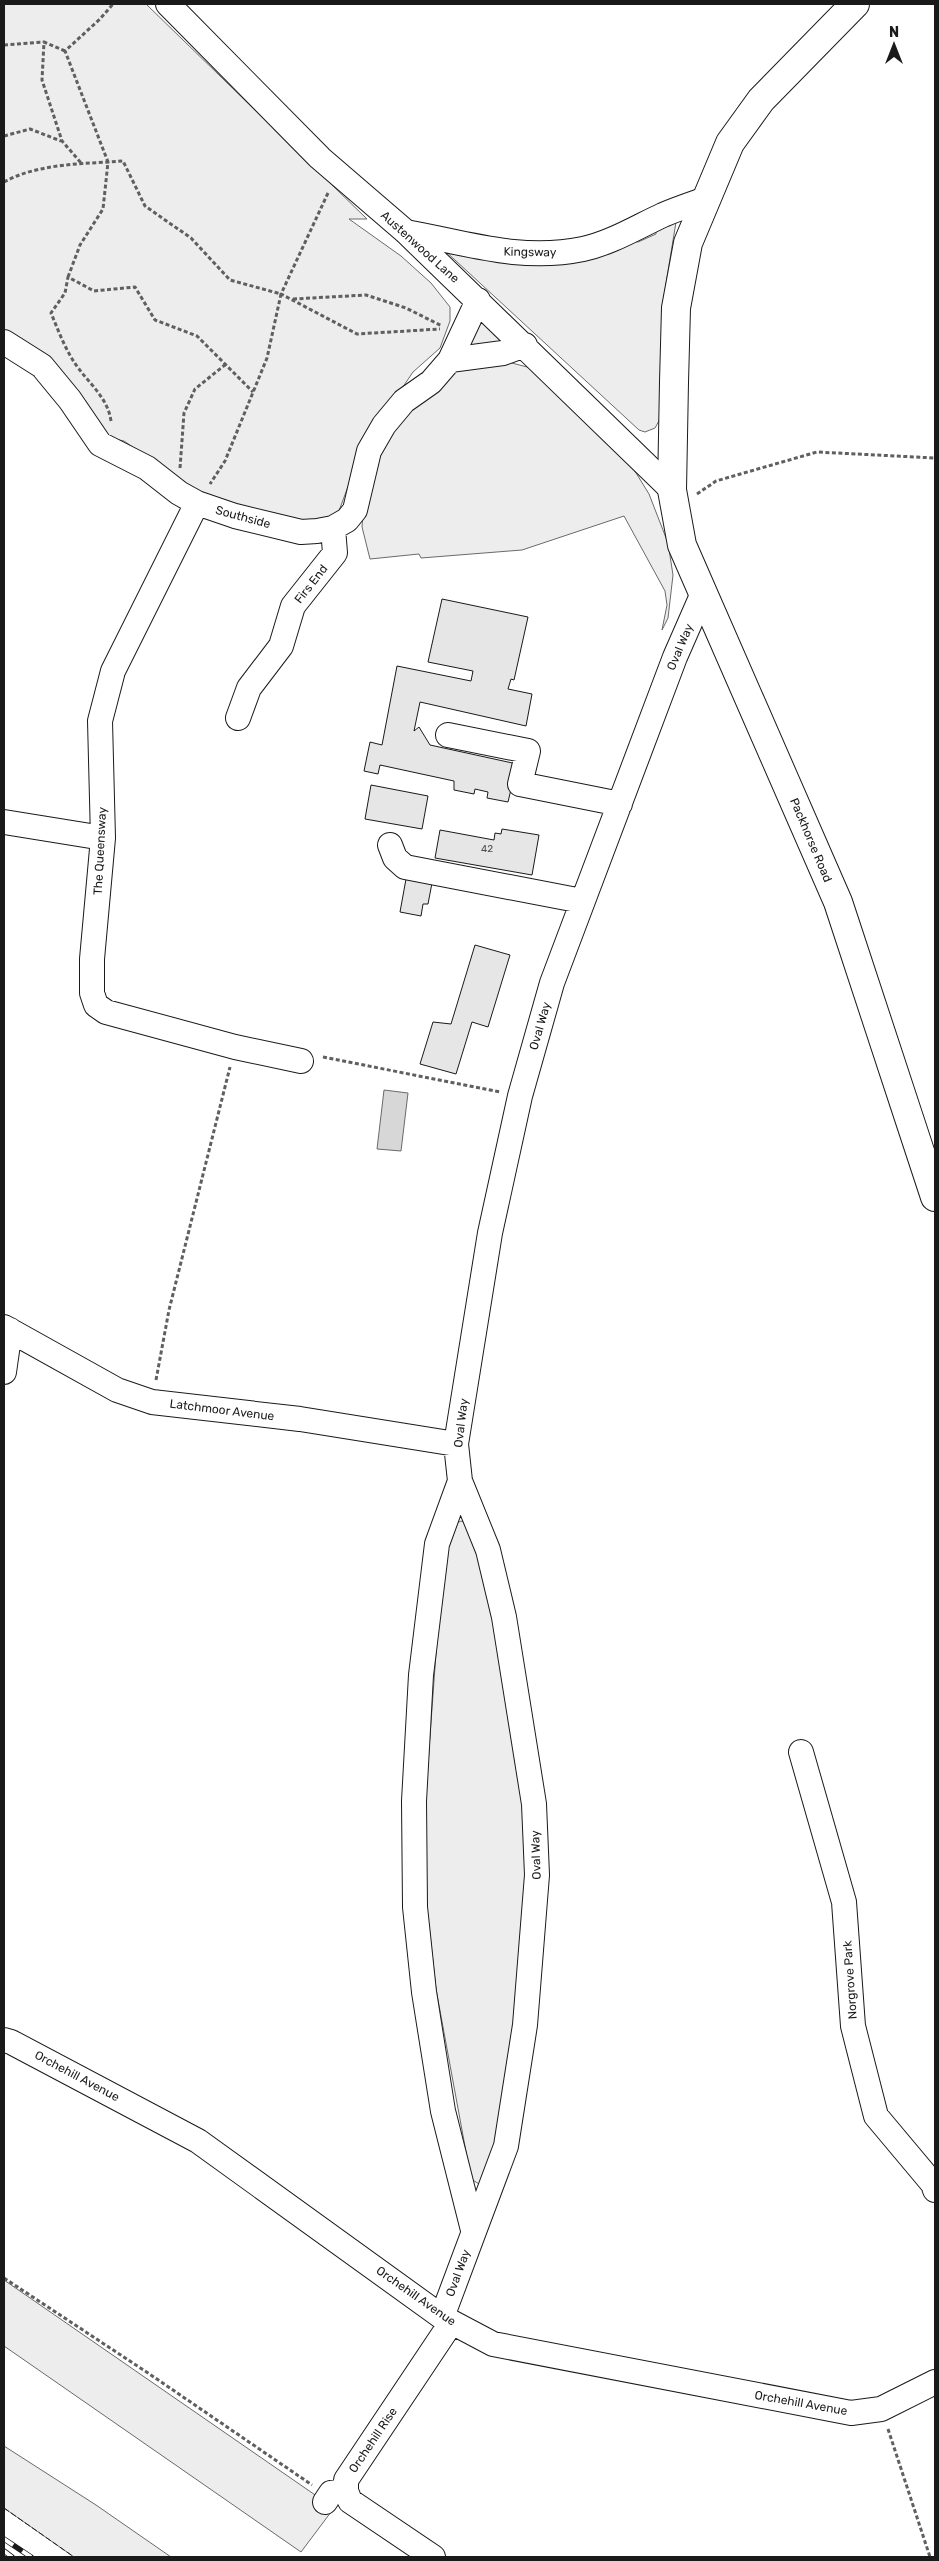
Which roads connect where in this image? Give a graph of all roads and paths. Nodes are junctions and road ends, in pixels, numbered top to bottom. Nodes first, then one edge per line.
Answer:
1 (113, 4) edge
2 (168, 4) edge
3 (855, 4) edge
4 (44, 42) junction
5 (4, 45) edge
6 (65, 51) junction
7 (4, 136) edge
8 (62, 141) junction
9 (108, 162) junction
10 (82, 164) junction
11 (338, 175) junction
12 (4, 182) edge
13 (706, 199) junction
14 (406, 232) junction
15 (68, 277) junction
16 (281, 294) junction
17 (292, 299) junction
18 (478, 300) junction
19 (4, 342) edge
20 (525, 345) junction
21 (450, 360) junction
22 (226, 364) junction
23 (253, 392) junction
24 (116, 451) junction
25 (935, 458) edge
26 (188, 498) junction
27 (673, 500) junction
28 (333, 528) junction
29 (703, 593) junction
30 (238, 718) dead end
31 (448, 735) dead end
32 (620, 804) junction
33 (4, 822) edge
34 (103, 838) junction
35 (390, 845) dead end
36 (582, 901) junction
37 (234, 1047) junction
38 (301, 1061) joint
39 (520, 1096) junction
40 (935, 1194) edge
41 (7, 1329) edge
42 (4, 1372) edge
43 (152, 1402) junction
44 (456, 1444) junction
45 (460, 1481) junction
46 (801, 1752) dead end
47 (4, 2040) edge
48 (935, 2190) edge
49 (473, 2230) junction
50 (4, 2278) edge
51 (447, 2320) junction
52 (935, 2382) edge
53 (881, 2409) junction
54 (334, 2495) junction
55 (433, 2557) edge
56 (930, 2557) edge

1 - 6 path
2 - 11 street, Austenwood Lane
3 - 13 main road
4 - 5 path
4 - 6 path
4 - 8 path
6 - 9 path
7 - 8 path
8 - 10 path
9 - 10 path
9 - 15 path
9 - 16 path
10 - 12 path
11 - 14 street, Austenwood Lane
11 - 16 path
13 - 14 street, Kingsway
13 - 27 main road
14 - 18 street, Austenwood Lane
15 - 22 path
15 - 24 path
16 - 17 path
16 - 23 path
17 - 17 path
18 - 20 street, Austenwood Lane
18 - 21 street
19 - 24 street, Southside
20 - 21 street
20 - 27 street, Austenwood Lane
21 - 28 street
22 - 23 path
22 - 26 path
23 - 26 path
24 - 26 street, Southside
25 - 27 path
26 - 28 street, Southside
26 - 34 street, The Queensway
27 - 29 main road, Packhorse Road
28 - 30 street, Firs End
29 - 32 street, Oval Way
29 - 40 main road, Packhorse Road
31 - 32 street
32 - 36 street, Oval Way
33 - 34 street
34 - 37 street, The Queensway
35 - 36 street
36 - 39 street, Oval Way
37 - 38 street, The Queensway
37 - 43 path
38 - 39 path
39 - 44 street, Oval Way
41 - 42 street
41 - 43 street, Latchmoor Avenue
43 - 44 street, Latchmoor Avenue
44 - 45 street, Oval Way
45 - 49 street, Oval Way
45 - 49 street, Oval Way
46 - 48 street, Norgrove Park
47 - 51 street, Orchehill Avenue
49 - 51 street, Oval Way
50 - 54 path
51 - 53 street, Orchehill Avenue
51 - 54 street, Orchehill Rise
52 - 53 street, Orchehill Avenue
53 - 56 path
54 - 55 street

